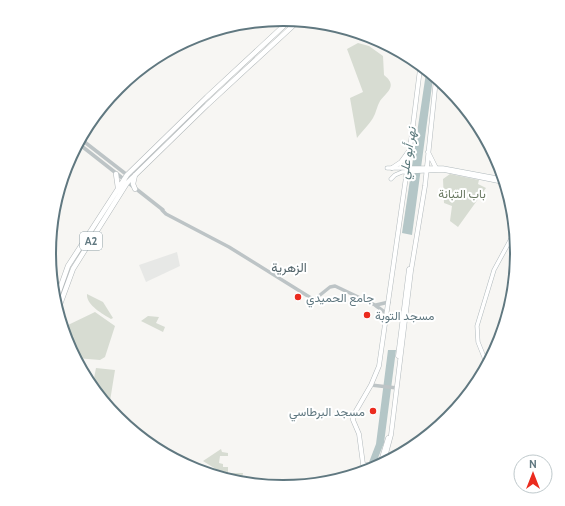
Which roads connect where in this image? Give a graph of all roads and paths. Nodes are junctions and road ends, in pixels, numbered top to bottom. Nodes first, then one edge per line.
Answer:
1 (284, 26) edge
2 (293, 26) edge
3 (420, 72) edge
4 (435, 85) edge
5 (85, 142) edge
6 (82, 147) edge
7 (410, 149) junction
8 (428, 149) junction
9 (390, 168) joint
10 (436, 168) junction
11 (409, 170) junction
12 (424, 170) junction
13 (116, 174) junction
14 (136, 174) junction
15 (129, 177) junction
16 (391, 179) dead end
17 (495, 179) joint
18 (126, 181) junction
19 (118, 188) junction
20 (134, 189) junction
21 (509, 242) edge
22 (59, 292) edge
23 (61, 302) edge
24 (389, 302) junction
25 (375, 305) junction
26 (387, 314) junction
27 (484, 357) edge
28 (371, 385) junction
29 (394, 388) junction
30 (347, 414) dead end
31 (353, 414) junction
32 (386, 456) edge
33 (382, 458) edge
34 (366, 464) edge

1 - 15 highway, A2
2 - 14 highway, A2
3 - 7 main road
4 - 8 main road
5 - 15 street
6 - 13 street
7 - 9 main road
7 - 11 main road
8 - 10 main road
8 - 12 main road
9 - 11 main road
10 - 12 main road
10 - 17 main road
11 - 12 main road
11 - 16 main road
11 - 24 main road
12 - 17 main road
12 - 29 main road
13 - 18 street
13 - 19 highway
14 - 15 highway, A2
14 - 20 highway
15 - 18 highway, A2
18 - 19 highway, A2
18 - 20 street
18 - 23 highway, A2
19 - 22 highway, A2
20 - 25 street
21 - 27 main road
24 - 25 street
24 - 26 main road
25 - 26 street
26 - 28 main road
28 - 29 street
28 - 31 main road
29 - 32 main road
29 - 33 main road
30 - 31 main road
31 - 34 main road

